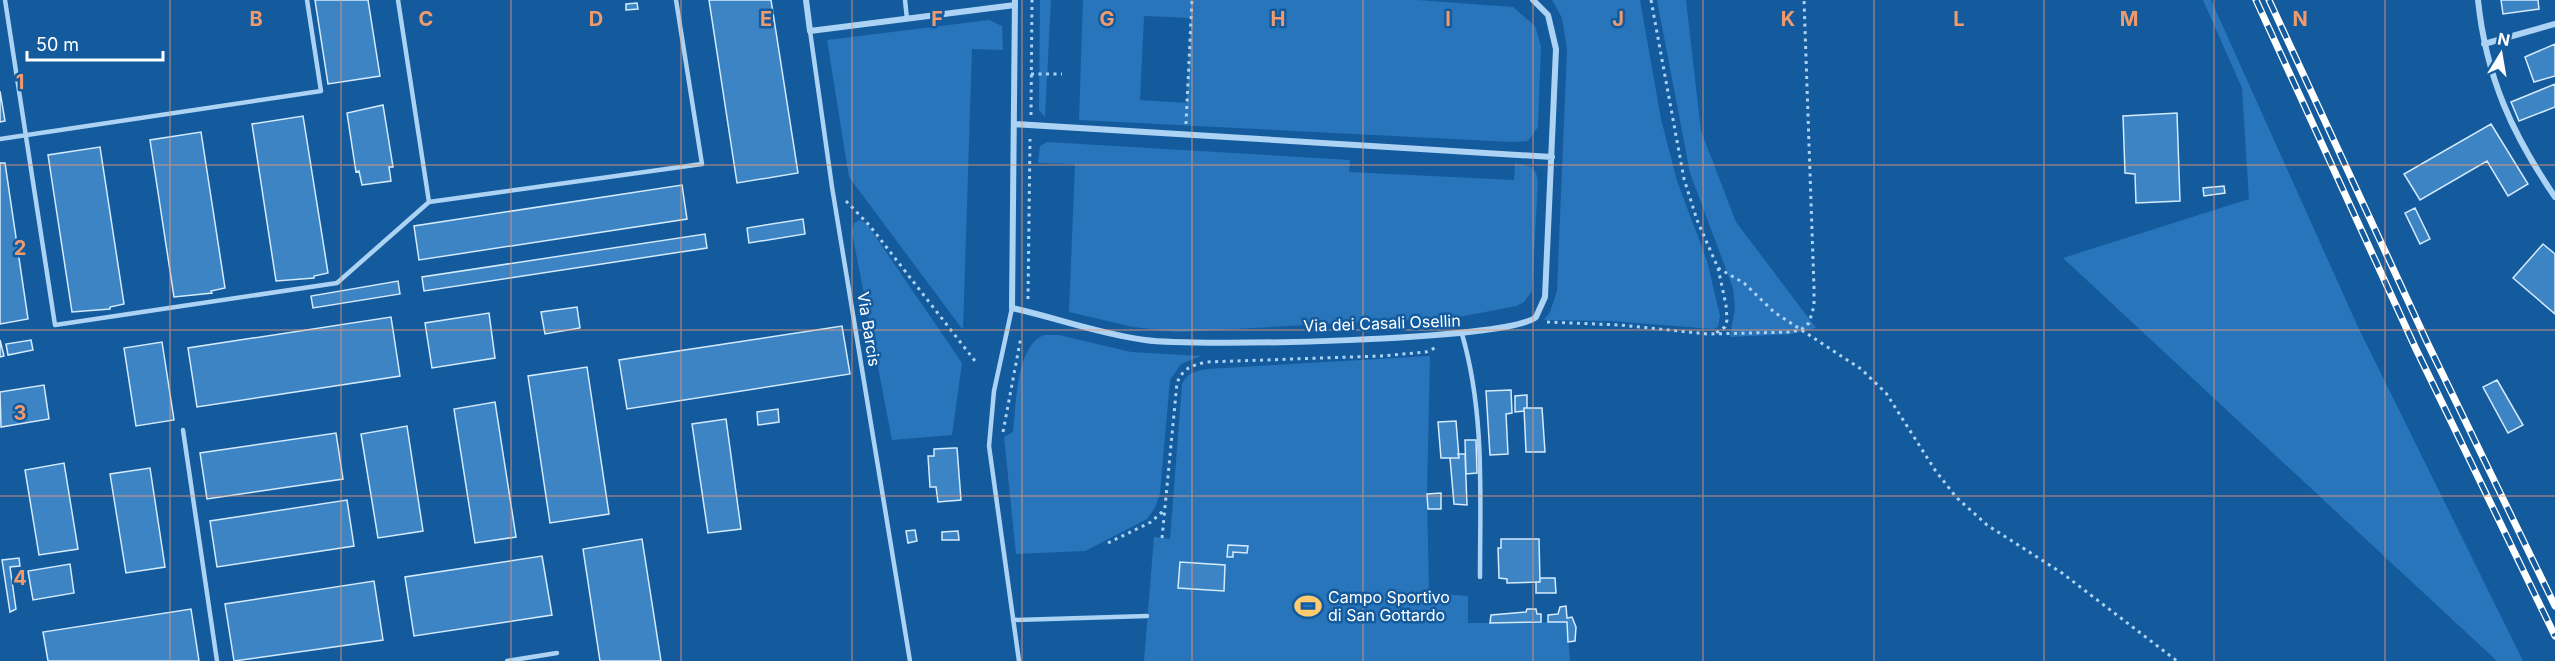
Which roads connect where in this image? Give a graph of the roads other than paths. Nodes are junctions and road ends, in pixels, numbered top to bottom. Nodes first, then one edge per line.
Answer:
1 (5, 0) edge
2 (307, 0) edge
3 (398, 0) edge
4 (676, 0) edge
5 (806, 0) edge
6 (905, 0) edge
7 (1533, 0) edge
8 (2478, 0) edge
9 (1015, 2) edge
10 (907, 19) junction
11 (2555, 24) edge
12 (810, 32) junction
13 (2484, 44) junction
14 (1014, 124) junction
15 (26, 133) junction
16 (0, 139) edge
17 (1552, 157) junction
18 (2555, 197) edge
19 (429, 202) junction
20 (1012, 308) junction
21 (1462, 334) junction
22 (183, 430) dead end
23 (1479, 577) dead end
24 (1147, 616) dead end
25 (1013, 620) junction
26 (557, 653) dead end
27 (217, 661) edge
28 (507, 661) edge
29 (910, 661) edge
30 (1019, 661) edge

1 - 15 lane
2 - 15 lane
3 - 19 lane
4 - 19 lane
5 - 12 street, Via Barcis
6 - 10 lane
7 - 17 street
8 - 13 street
9 - 10 street
9 - 14 street
10 - 12 street
11 - 13 street
12 - 29 lane, Via Barcis
13 - 18 street
14 - 17 street
14 - 20 street
15 - 16 lane
15 - 19 lane
17 - 21 street, Via dei Casali Osellin
20 - 21 street, Via dei Casali Osellin
20 - 25 lane
21 - 23 lane
22 - 27 lane
24 - 25 lane
25 - 30 lane
26 - 28 lane

